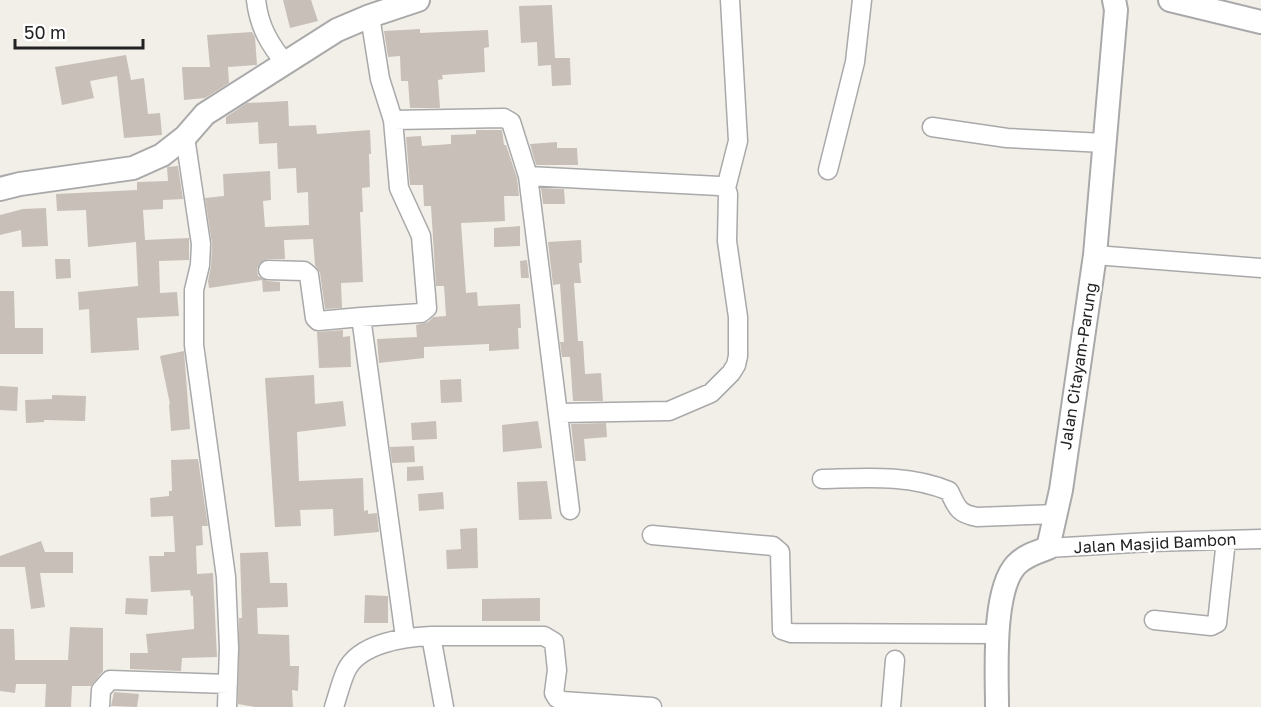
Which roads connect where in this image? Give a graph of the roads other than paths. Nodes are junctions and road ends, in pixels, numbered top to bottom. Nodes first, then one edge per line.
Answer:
1 (256, 0) edge
2 (418, 0) edge
3 (730, 0) edge
4 (862, 0) edge
5 (1114, 0) edge
6 (1170, 0) edge
7 (370, 16) junction
8 (1261, 21) edge
9 (286, 64) junction
10 (393, 120) junction
11 (932, 127) dead end
12 (185, 137) junction
13 (1104, 143) junction
14 (828, 170) dead end
15 (528, 176) junction
16 (726, 188) junction
17 (0, 189) edge
18 (1095, 255) junction
19 (1261, 268) edge
20 (267, 270) dead end
21 (361, 317) junction
22 (559, 413) junction
23 (822, 479) dead end
24 (570, 510) dead end
25 (1057, 514) junction
26 (652, 535) dead end
27 (1261, 538) edge
28 (1226, 540) junction
29 (1048, 548) junction
30 (1154, 620) dead end
31 (998, 634) junction
32 (431, 636) junction
33 (405, 637) junction
34 (895, 660) dead end
35 (228, 684) junction
36 (341, 686) junction
37 (100, 707) edge
38 (227, 707) edge
39 (334, 707) edge
40 (346, 707) edge
41 (444, 707) edge
42 (652, 707) edge
43 (891, 707) edge
44 (997, 707) edge

1 - 9 street
2 - 7 street
3 - 16 street
4 - 14 street
5 - 13 street, Jalan Citayam-Parung
6 - 8 street
7 - 9 street
7 - 10 street
9 - 12 street
10 - 15 street
10 - 21 street
11 - 13 street
12 - 17 street
12 - 35 street
13 - 18 street, Jalan Citayam-Parung
15 - 16 street
15 - 22 street
16 - 22 street
18 - 19 street
18 - 25 street, Jalan Citayam-Parung
20 - 21 street
21 - 33 street
22 - 24 street
23 - 25 street
25 - 29 street, Jalan Citayam-Parung
26 - 31 street
27 - 28 street, Jalan Masjid Bambon
28 - 29 street, Jalan Masjid Bambon
28 - 30 street
29 - 31 street
31 - 44 street
32 - 33 street
32 - 41 street
32 - 42 street
33 - 36 street
34 - 43 street
35 - 37 street
35 - 38 street
36 - 39 street
36 - 40 street

